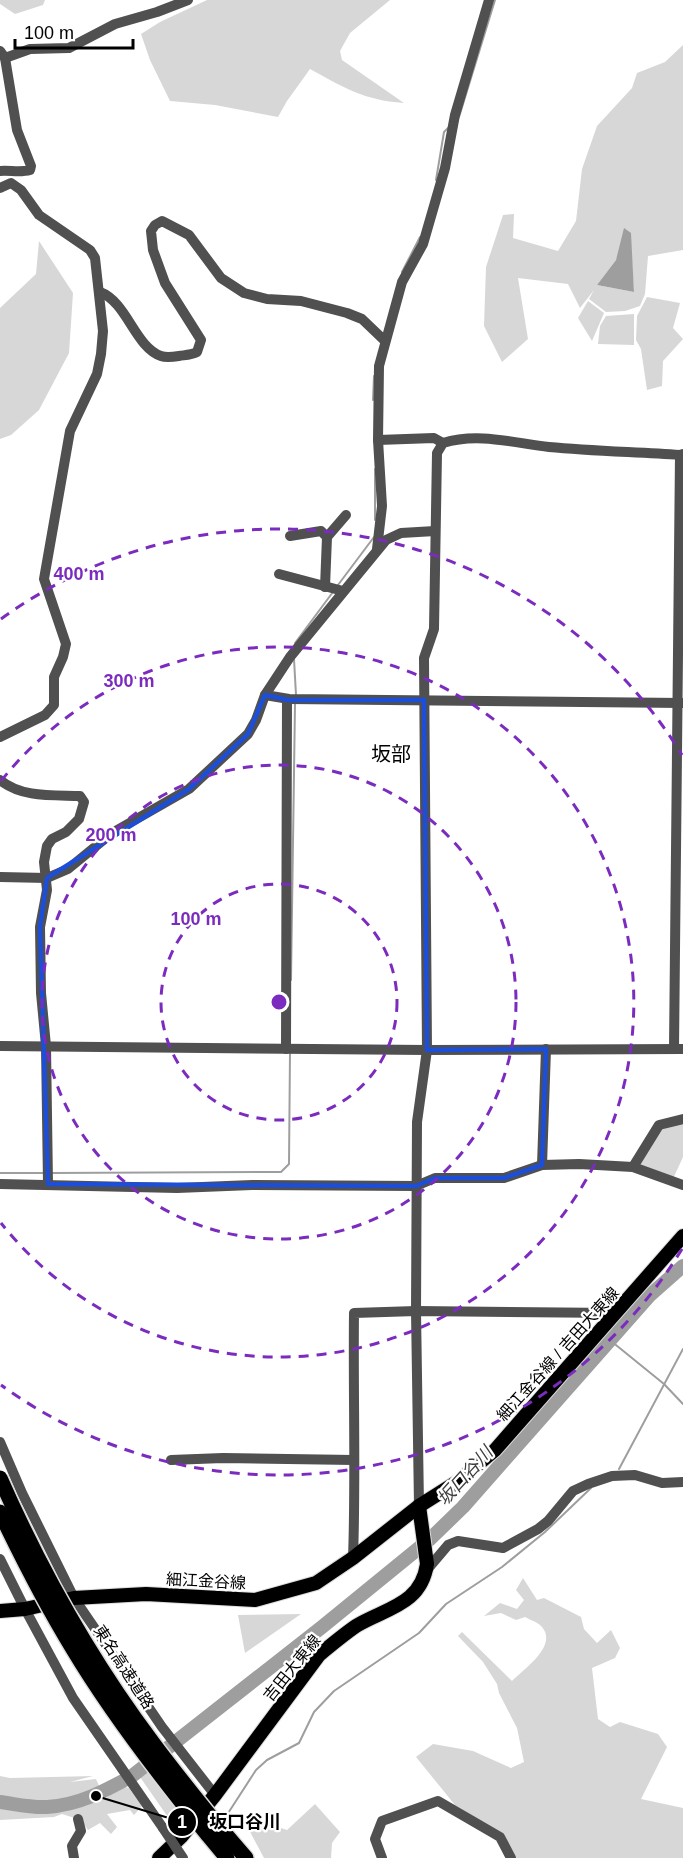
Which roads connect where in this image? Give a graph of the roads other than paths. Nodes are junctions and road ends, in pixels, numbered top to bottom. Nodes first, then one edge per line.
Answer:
1 (188, 0) edge
2 (489, 0) edge
3 (3, 55) edge
4 (0, 171) edge
5 (0, 188) edge
6 (100, 292) junction
7 (383, 339) junction
8 (378, 440) junction
9 (443, 443) junction
10 (681, 454) edge
11 (346, 515) dead end
12 (435, 531) junction
13 (290, 536) dead end
14 (327, 537) junction
15 (377, 549) junction
16 (279, 574) dead end
17 (335, 589) junction
18 (265, 695) junction
19 (292, 699) junction
20 (424, 700) junction
21 (681, 703) edge
22 (0, 737) edge
23 (0, 780) edge
24 (0, 877) edge
25 (47, 878) junction
26 (0, 1046) edge
27 (46, 1046) junction
28 (290, 1049) junction
29 (679, 1049) edge
30 (427, 1050) junction
31 (546, 1050) junction
32 (683, 1119) edge
33 (542, 1165) junction
34 (633, 1167) junction
35 (48, 1177) junction
36 (0, 1184) edge
37 (683, 1185) edge
38 (416, 1186) junction
39 (683, 1236) edge
40 (416, 1311) junction
41 (616, 1313) junction
42 (0, 1442) edge
43 (171, 1460) dead end
44 (354, 1460) junction
45 (0, 1478) edge
46 (683, 1482) edge
47 (419, 1511) junction
48 (0, 1512) edge
49 (353, 1558) junction
50 (0, 1559) edge
51 (426, 1567) junction
52 (70, 1599) junction
53 (25, 1610) junction
54 (0, 1611) edge
55 (161, 1730) junction
56 (213, 1798) junction
57 (78, 1819) dead end
58 (211, 1828) junction
59 (74, 1858) edge
60 (159, 1858) edge
61 (183, 1858) edge
62 (227, 1858) edge
63 (246, 1858) edge
64 (382, 1858) edge
65 (511, 1858) edge

1 - 3 street
2 - 7 street
3 - 4 street
5 - 6 street
6 - 7 street
6 - 22 street
7 - 8 street
8 - 9 street
8 - 15 street
9 - 10 street
9 - 12 street
10 - 21 street
11 - 14 street
12 - 15 street
12 - 20 street
13 - 14 street
14 - 17 street
15 - 17 street
16 - 17 street
17 - 18 street
18 - 19 street
18 - 25 street
19 - 20 street
19 - 28 street
20 - 21 street
20 - 30 street
21 - 29 street
23 - 25 street
24 - 25 street
25 - 27 street
26 - 27 street
27 - 28 street
27 - 35 street
28 - 30 street
29 - 31 street
30 - 31 street
30 - 38 street
31 - 33 street
32 - 34 street
33 - 34 street
33 - 38 street
34 - 37 street
35 - 36 street
35 - 38 street
38 - 40 street
39 - 41 main road, 細江金谷線 / 吉田大東線
40 - 41 street
40 - 44 street
40 - 47 street
41 - 47 main road, 細江金谷線 / 吉田大東線
42 - 52 street
43 - 44 street
44 - 49 street
45 - 58 highway, 東名高速道路, bridge
46 - 51 street
47 - 49 main road, 細江金谷線
47 - 51 main road
48 - 58 highway, 東名高速道路, bridge
49 - 52 main road, 細江金谷線
50 - 53 street
51 - 56 main road, 吉田大東線
52 - 53 main road, 細江金谷線
52 - 55 street
53 - 54 main road, 細江金谷線
53 - 61 street, bridge
55 - 56 street
55 - 56 street
56 - 60 main road, 吉田大東線
57 - 59 street
58 - 62 highway, 東名高速道路
58 - 63 highway, 東名高速道路
64 - 65 street

